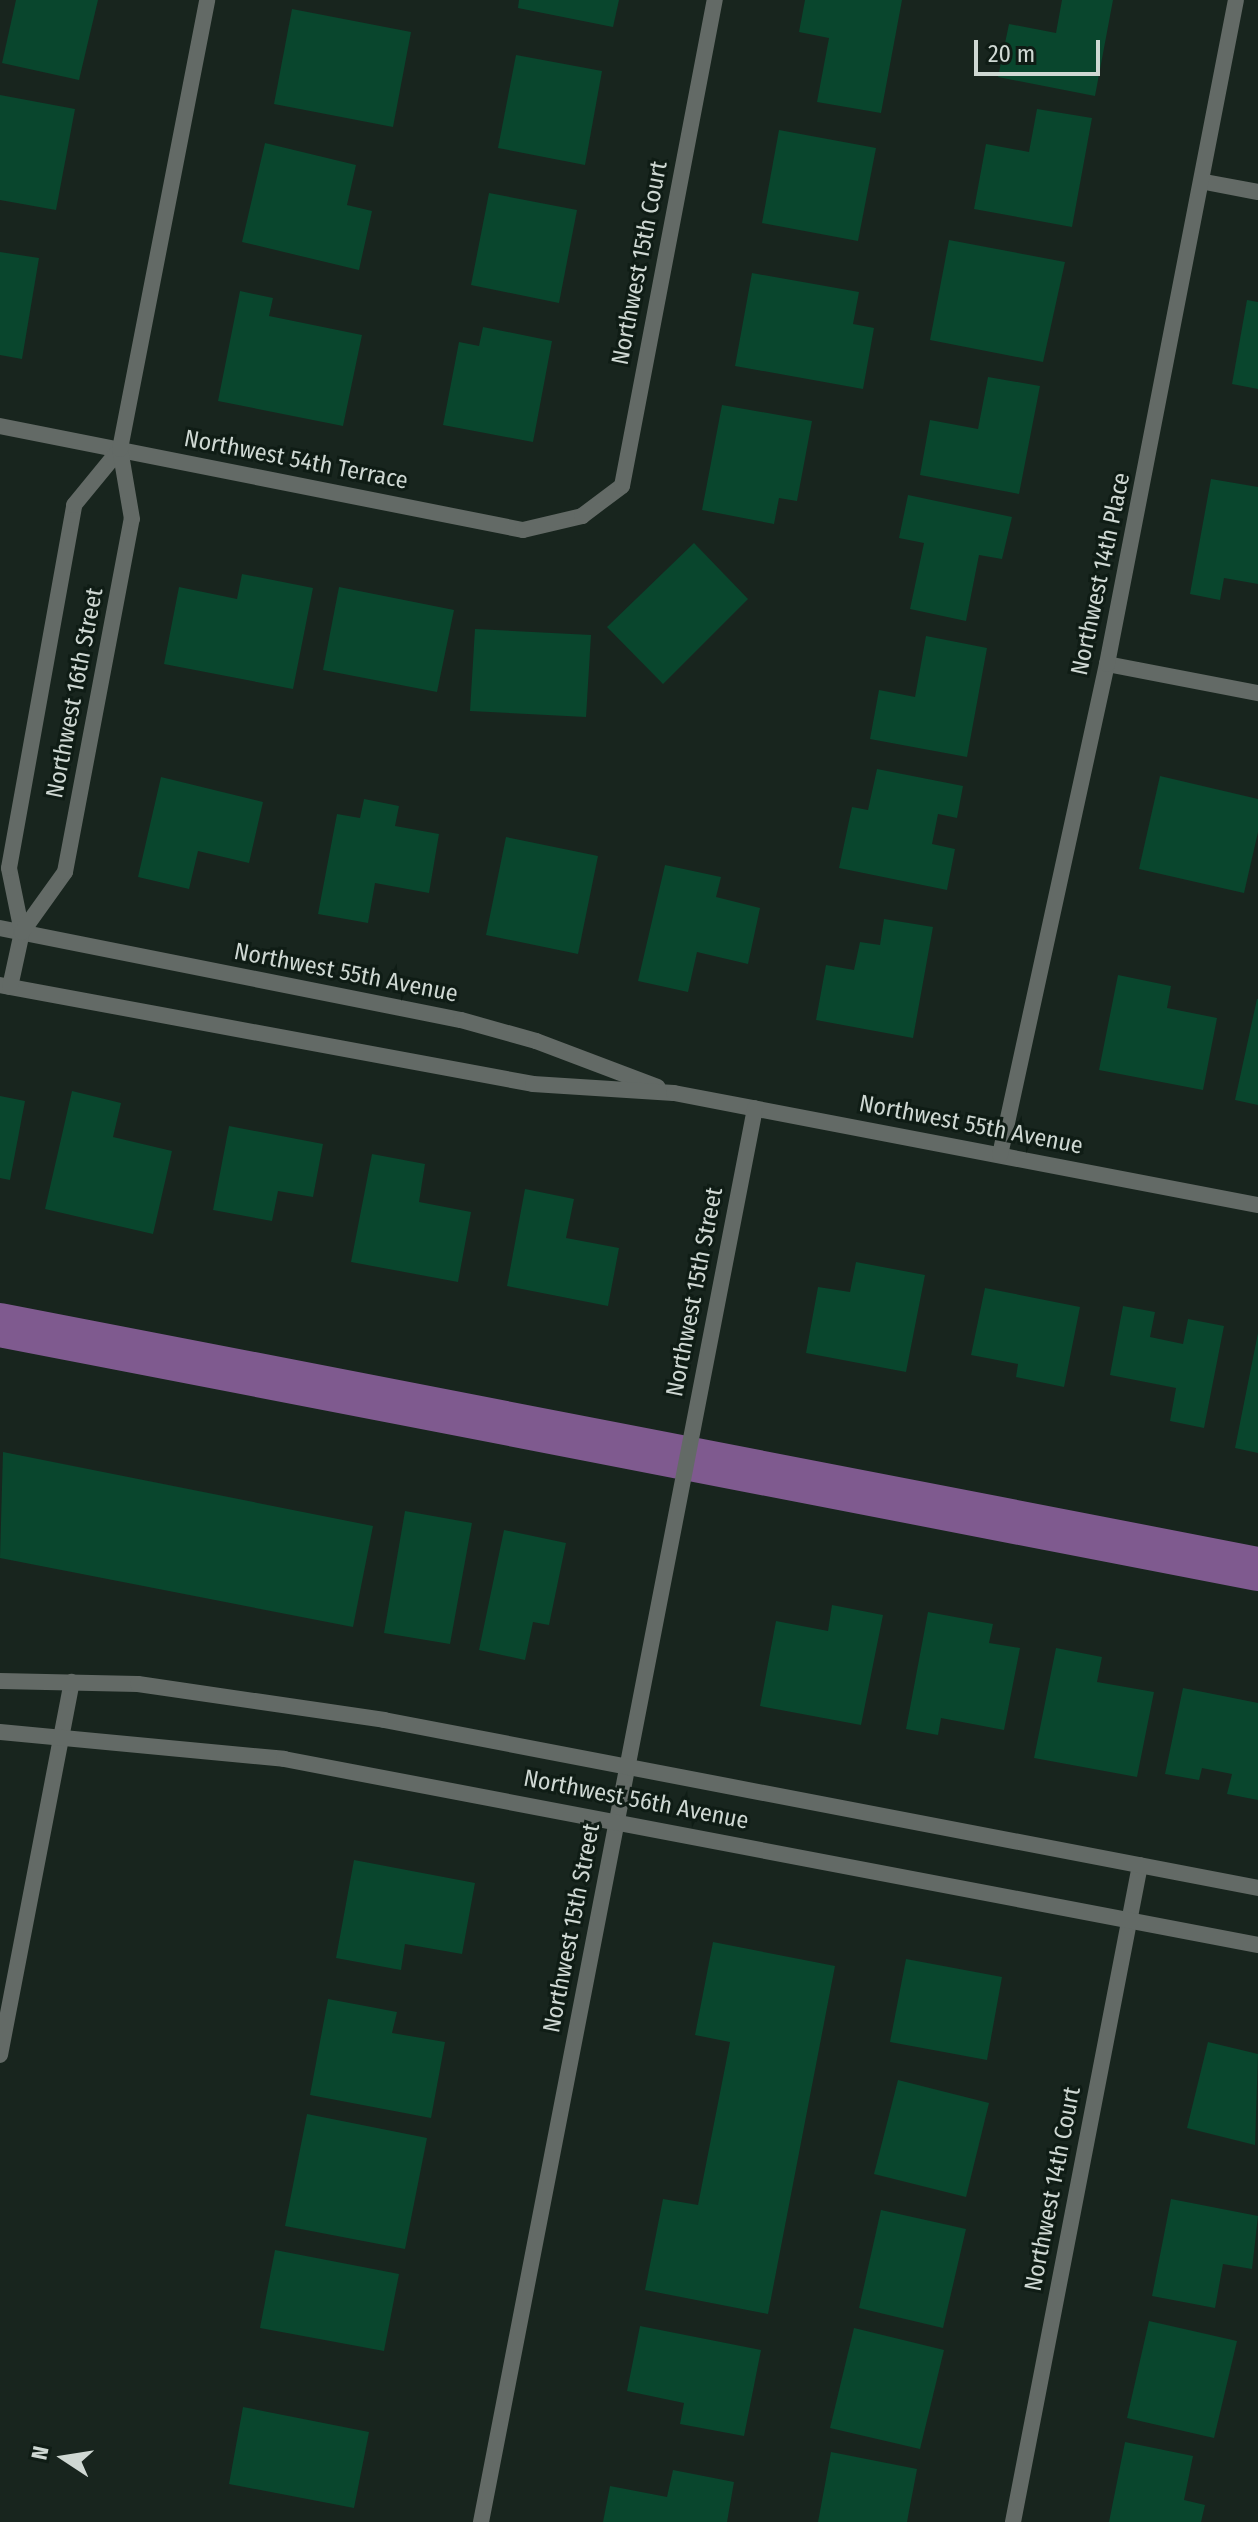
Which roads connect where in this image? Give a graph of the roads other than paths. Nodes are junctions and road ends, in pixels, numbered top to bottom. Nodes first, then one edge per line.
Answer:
1 (207, 0) edge
2 (715, 0) edge
3 (1236, 0) edge
4 (1205, 182) junction
5 (1258, 192) edge
6 (0, 426) edge
7 (120, 449) junction
8 (582, 516) joint
9 (1107, 664) junction
10 (1258, 693) edge
11 (0, 928) edge
12 (22, 932) junction
13 (5, 986) edge
14 (674, 1093) junction
15 (755, 1108) junction
16 (1000, 1155) junction
17 (1258, 1205) edge
18 (0, 1681) edge
19 (72, 1682) junction
20 (0, 1732) edge
21 (61, 1737) junction
22 (628, 1766) junction
23 (617, 1821) junction
24 (1140, 1865) junction
25 (1258, 1888) edge
26 (1130, 1920) junction
27 (1258, 1945) edge
28 (0, 2055) edge
29 (481, 2522) edge
30 (1013, 2522) edge

1 - 7 street, Northwest 16th Street
2 - 8 street, Northwest 15th Court
3 - 4 street, Northwest 14th Place
4 - 5 street
4 - 9 street, Northwest 14th Place
6 - 7 street, Northwest 54th Terrace
7 - 8 street, Northwest 54th Terrace
7 - 12 street, Northwest 16th Street
7 - 12 street, Northwest 16th Street
9 - 10 street
9 - 16 street, Northwest 14th Place
11 - 12 street, Northwest 55th Avenue
12 - 13 street, Northwest 16th Street
12 - 14 street, Northwest 55th Avenue
13 - 14 street, Northwest 55th Avenue
14 - 15 street, Northwest 55th Avenue
15 - 16 street, Northwest 55th Avenue
15 - 22 street, Northwest 15th Street
16 - 17 street, Northwest 55th Avenue
18 - 19 street, Northwest 56th Avenue
19 - 21 street
19 - 22 street, Northwest 56th Avenue
20 - 21 street, Northwest 56th Avenue
21 - 23 street, Northwest 56th Avenue
21 - 28 street
22 - 23 street, Northwest 15th Street
22 - 24 street, Northwest 56th Avenue
23 - 26 street, Northwest 56th Avenue
23 - 29 street, Northwest 15th Street
24 - 25 street, Northwest 56th Avenue
24 - 26 street, Northwest 14th Court
26 - 27 street, Northwest 56th Avenue
26 - 30 street, Northwest 14th Court

